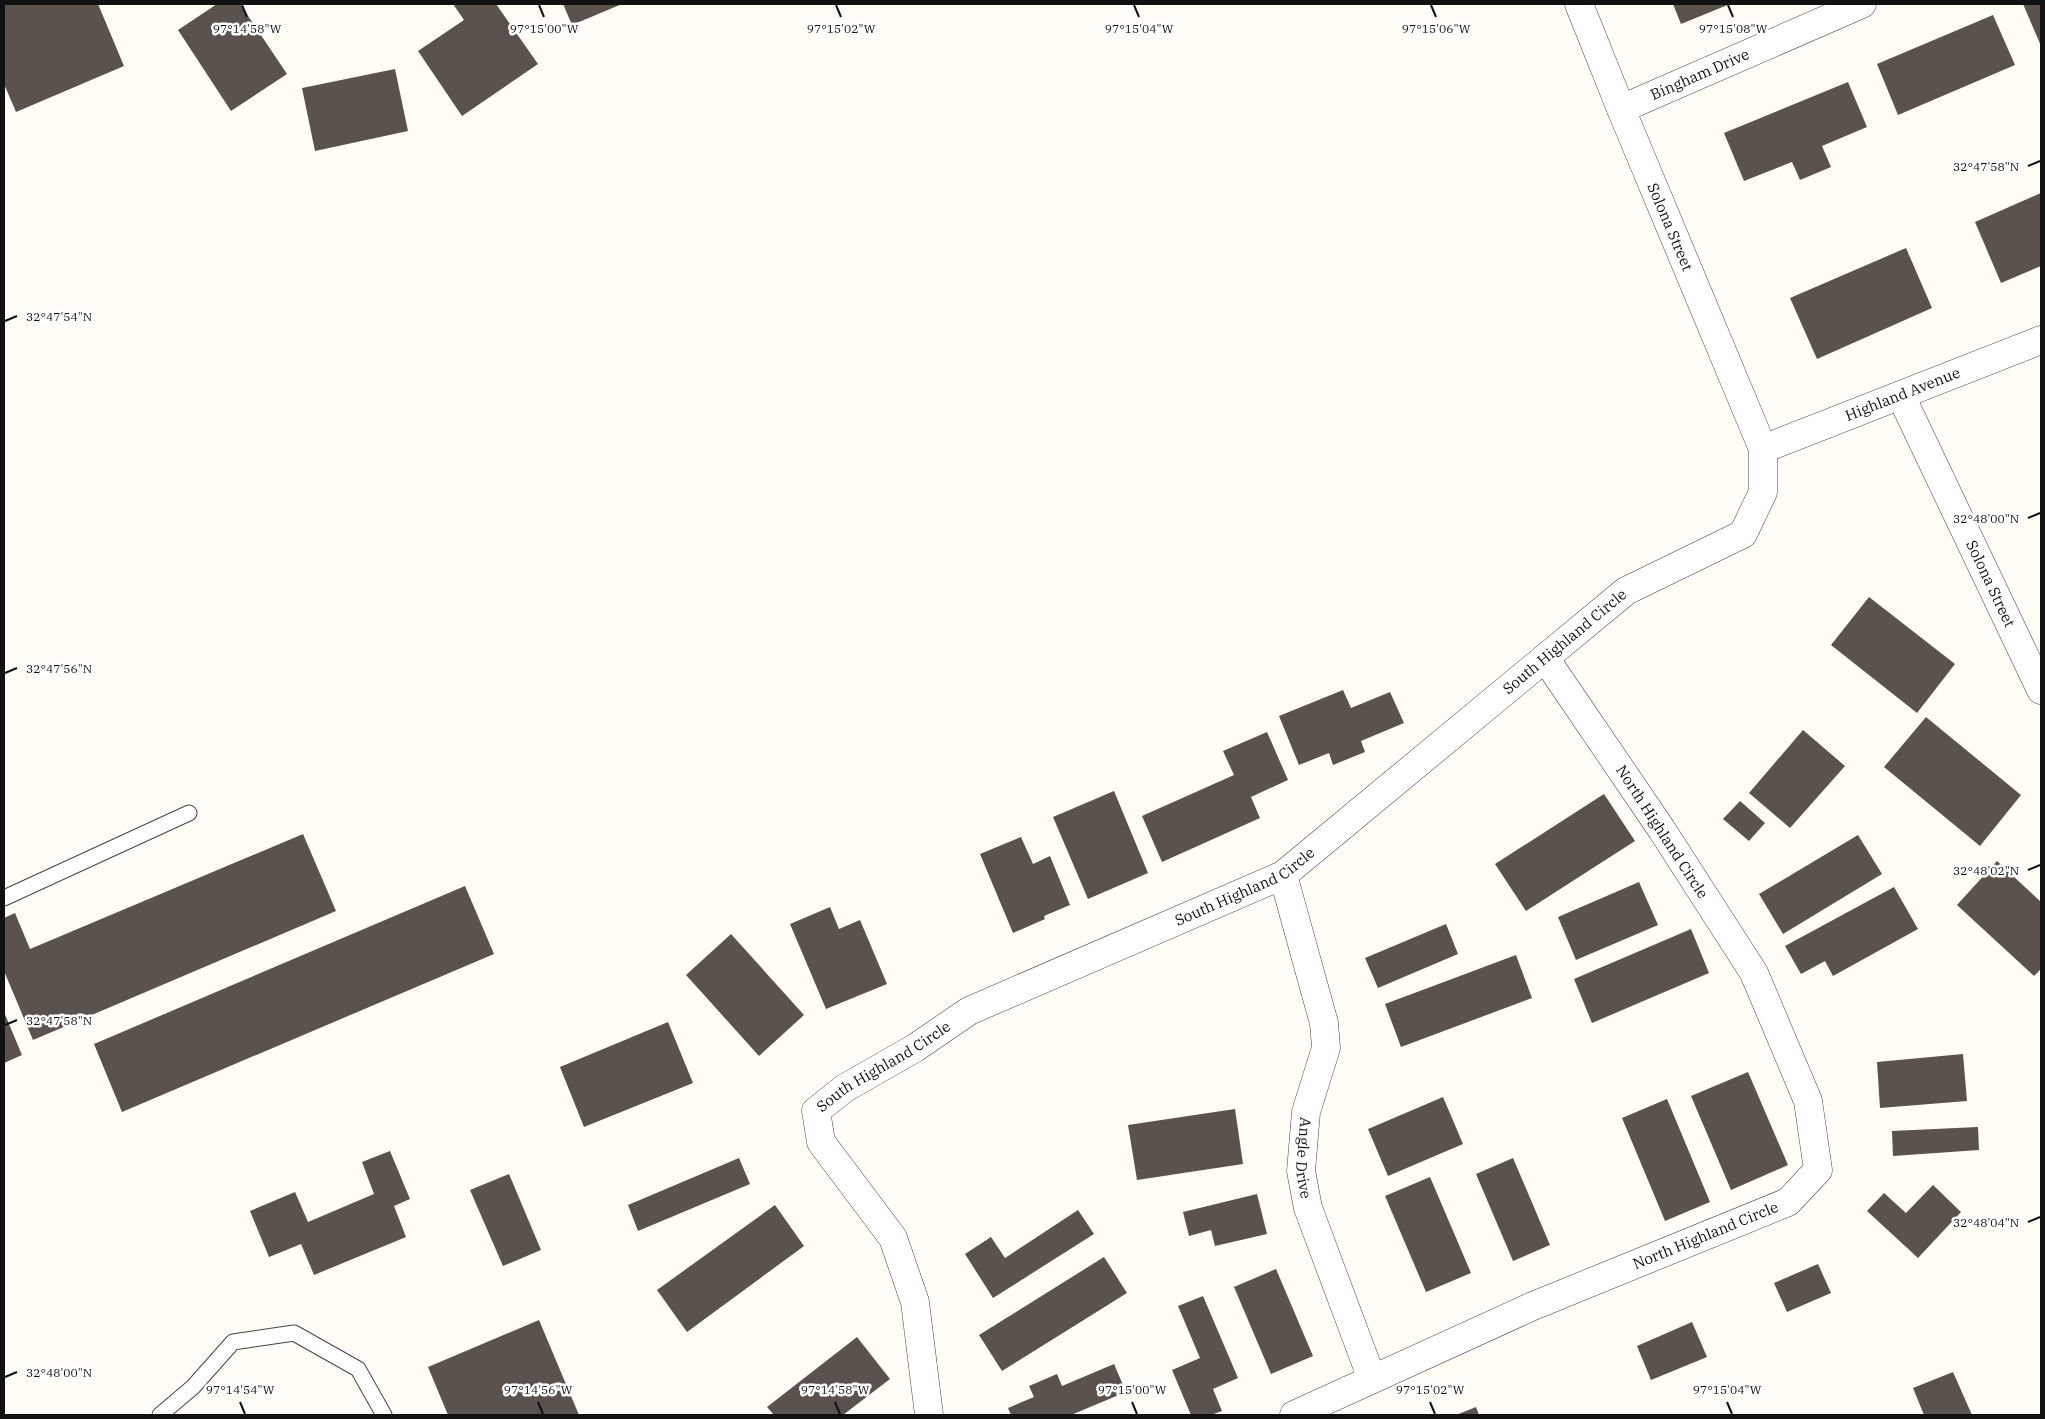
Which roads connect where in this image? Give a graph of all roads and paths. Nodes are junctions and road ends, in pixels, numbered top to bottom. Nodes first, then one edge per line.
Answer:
1 (1579, 4) edge
2 (1862, 4) edge
3 (1621, 109) junction
4 (2041, 340) edge
5 (1901, 396) junction
6 (1763, 449) junction
7 (1545, 658) junction
8 (2041, 690) edge
9 (189, 813) dead end
10 (1283, 875) junction
11 (4, 898) edge
12 (1372, 1379) junction
13 (160, 1415) edge
14 (384, 1415) edge
15 (929, 1415) edge
16 (1294, 1415) edge

1 - 3 street, Solona Street
2 - 3 street, Bingham Drive
3 - 6 street, Solona Street
4 - 5 street, Highland Avenue
5 - 6 street, Highland Avenue
5 - 8 street, Solona Street
6 - 7 street, South Highland Circle
7 - 10 street, South Highland Circle
7 - 12 street, North Highland Circle
9 - 11 lane
10 - 12 street, Angle Drive
10 - 15 street, South Highland Circle
12 - 16 street, North Highland Circle
13 - 14 lane

